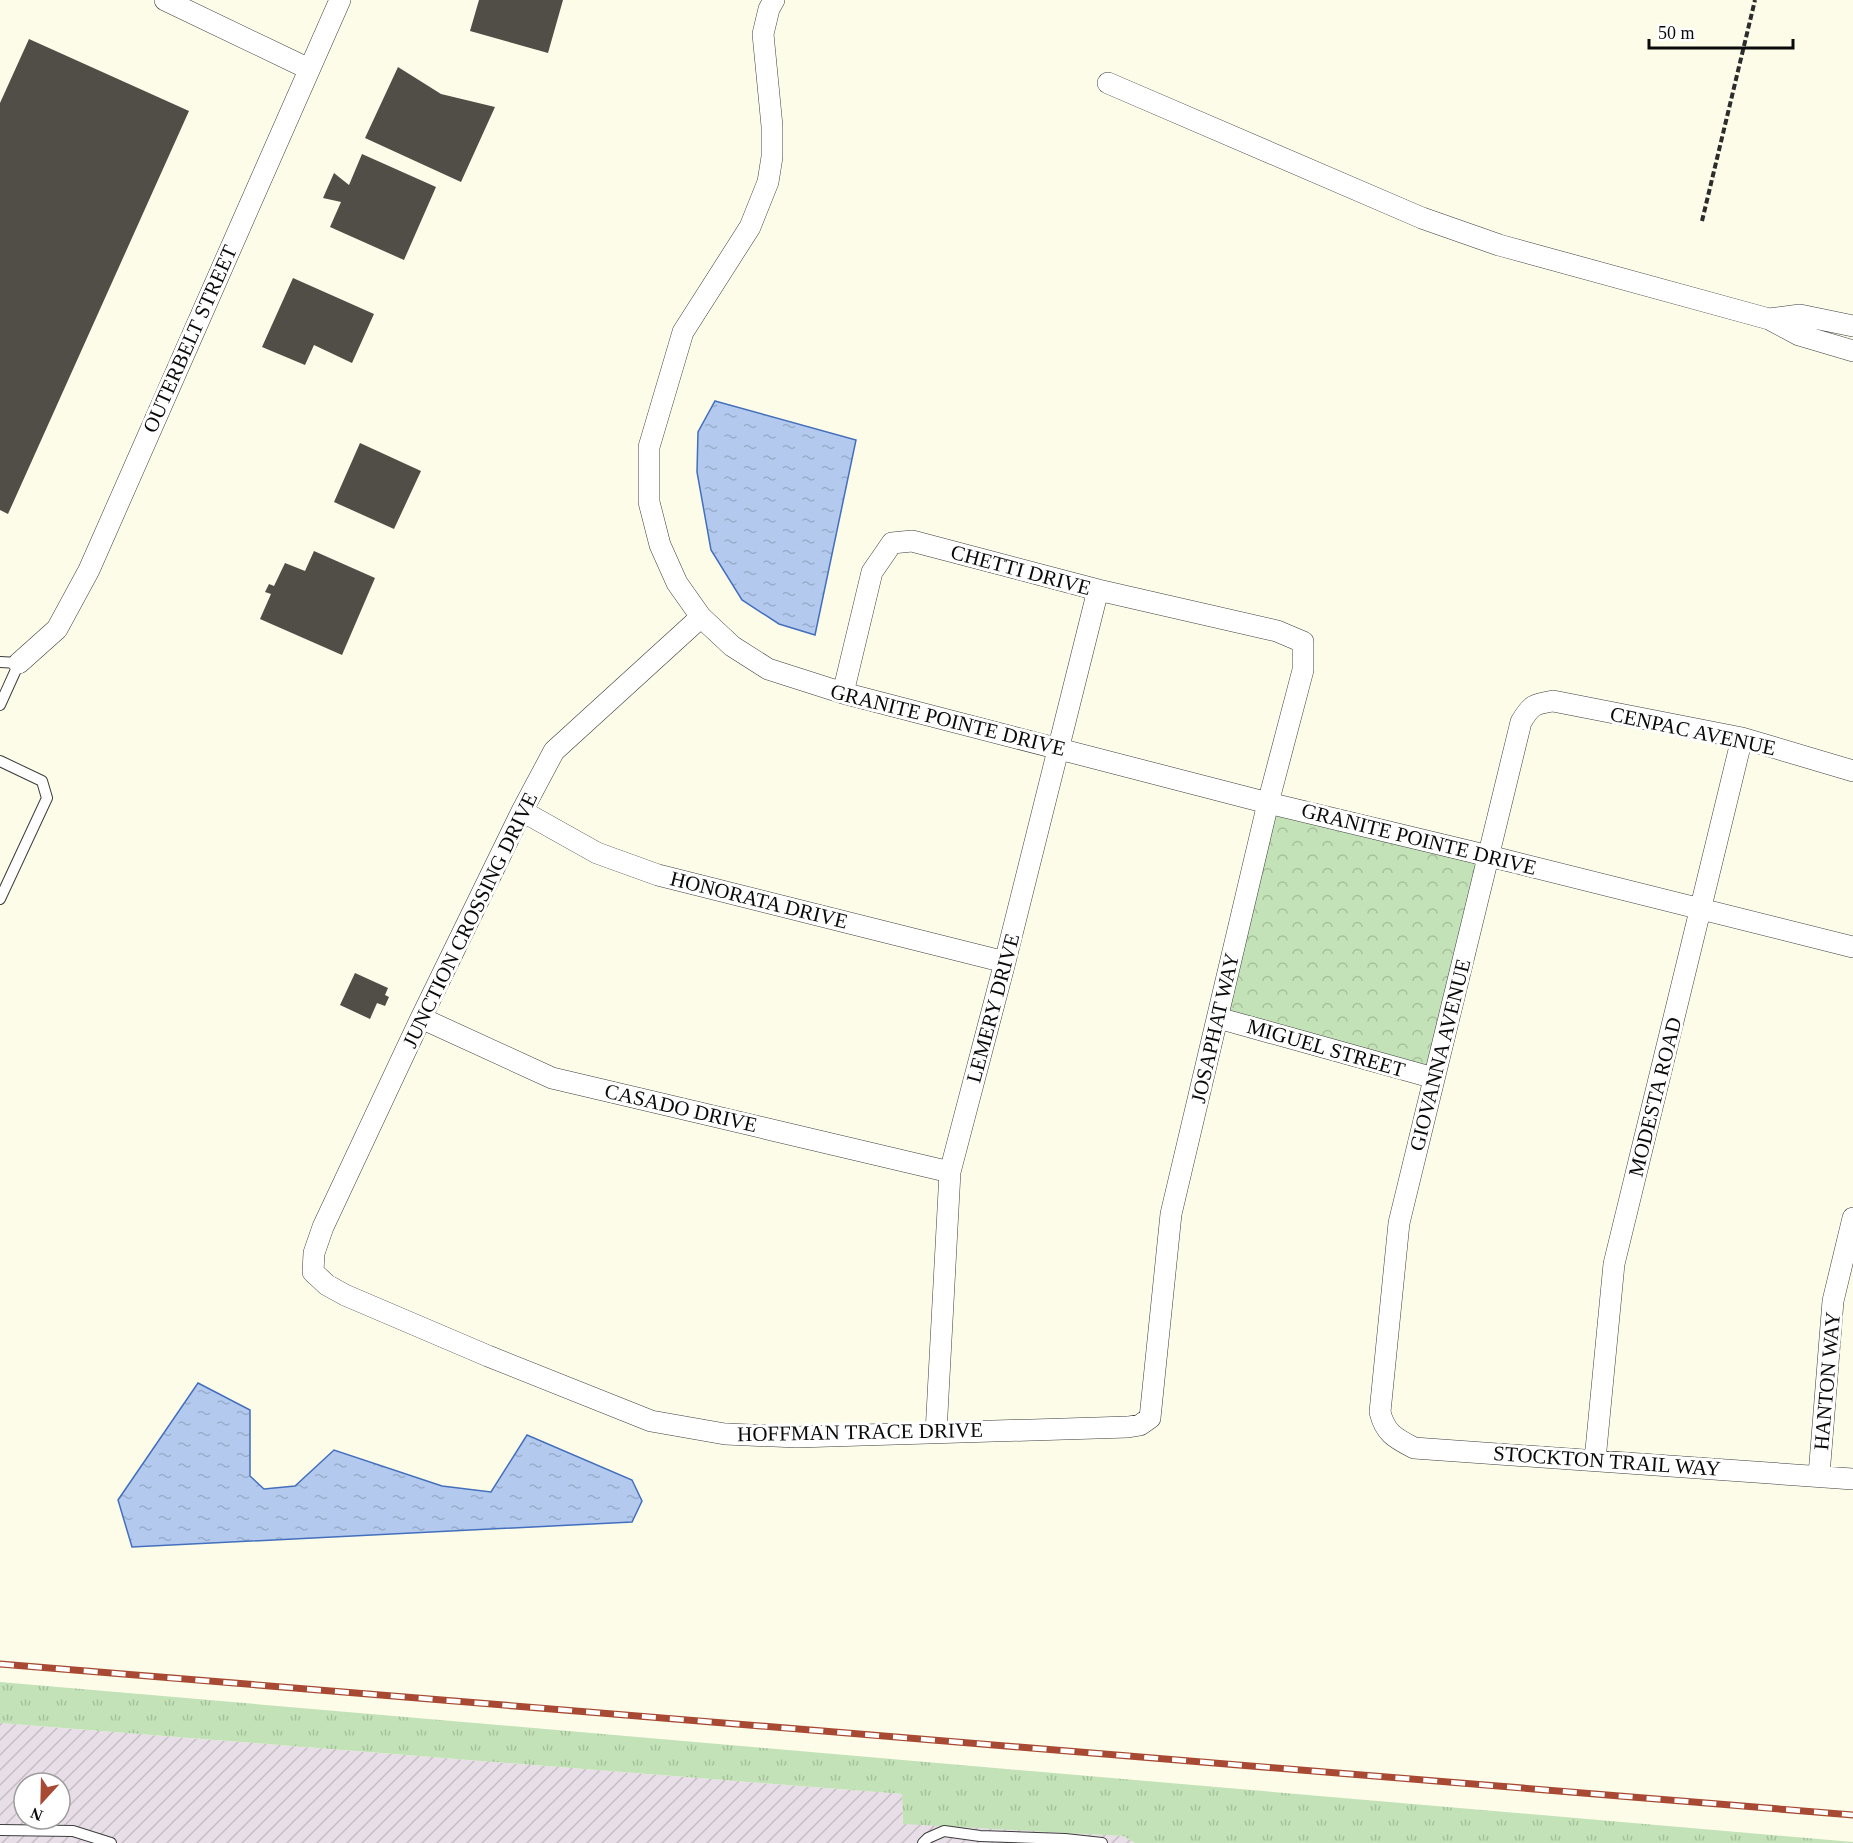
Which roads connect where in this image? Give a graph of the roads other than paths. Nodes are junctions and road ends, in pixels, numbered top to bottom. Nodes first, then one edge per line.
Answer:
1 (165, 0) edge
2 (340, 0) edge
3 (774, 0) edge
4 (309, 69) junction
5 (1108, 83) dead end
6 (1768, 319) junction
7 (1853, 326) edge
8 (1853, 351) edge
9 (1098, 590) junction
10 (701, 616) junction
11 (1303, 642) joint
12 (9, 663) edge
13 (843, 693) junction
14 (0, 705) edge
15 (1532, 706) joint
16 (1742, 738) junction
17 (1058, 747) junction
18 (0, 761) edge
19 (1853, 771) edge
20 (1268, 803) junction
21 (522, 811) junction
22 (1489, 856) junction
23 (0, 899) edge
24 (1700, 909) junction
25 (1853, 947) edge
26 (1005, 962) junction
27 (421, 1018) junction
28 (1218, 1018) junction
29 (1434, 1078) junction
30 (950, 1172) junction
31 (1853, 1218) edge
32 (313, 1272) joint
33 (1380, 1412) joint
34 (1150, 1418) joint
35 (936, 1433) junction
36 (1595, 1460) junction
37 (1820, 1475) junction
38 (1853, 1479) edge
39 (0, 1830) edge
40 (111, 1843) edge
41 (923, 1843) edge
42 (1102, 1843) edge

1 - 4 street
2 - 4 street, OUTERBELT STREET
3 - 10 street, GRANITE POINTE DRIVE
4 - 12 street, OUTERBELT STREET
5 - 6 street
6 - 7 street
6 - 8 street
9 - 11 street, CHETTI DRIVE
9 - 13 street, CHETTI DRIVE
9 - 17 street, LEMERY DRIVE
10 - 13 street, GRANITE POINTE DRIVE
10 - 21 street, JUNCTION CROSSING DRIVE
11 - 20 street, JOSAPHAT WAY
12 - 14 lane
13 - 17 street, GRANITE POINTE DRIVE
15 - 16 street, CENPAC AVENUE
15 - 22 street, GIOVANNA AVENUE
16 - 19 street, CENPAC AVENUE
16 - 24 street, MODESTA ROAD
17 - 20 street, GRANITE POINTE DRIVE
17 - 26 street, LEMERY DRIVE
18 - 23 lane
20 - 22 street, GRANITE POINTE DRIVE
20 - 28 street, JOSAPHAT WAY
21 - 26 street, HONORATA DRIVE
21 - 27 street, JUNCTION CROSSING DRIVE
22 - 24 street, GRANITE POINTE DRIVE
22 - 29 street, GIOVANNA AVENUE
24 - 25 street, GRANITE POINTE DRIVE
24 - 36 street, MODESTA ROAD
26 - 30 street, LEMERY DRIVE
27 - 30 street, CASADO DRIVE
27 - 32 street, JUNCTION CROSSING DRIVE
28 - 29 street, MIGUEL STREET
28 - 34 street, JOSAPHAT WAY
29 - 33 street, GIOVANNA AVENUE
30 - 35 street, LEMERY DRIVE
31 - 37 street, HANTON WAY
32 - 35 street, HOFFMAN TRACE DRIVE
33 - 36 street, STOCKTON TRAIL WAY
34 - 35 street, HOFFMAN TRACE DRIVE
36 - 37 street, STOCKTON TRAIL WAY
37 - 38 street, STOCKTON TRAIL WAY
39 - 40 lane
41 - 42 lane

